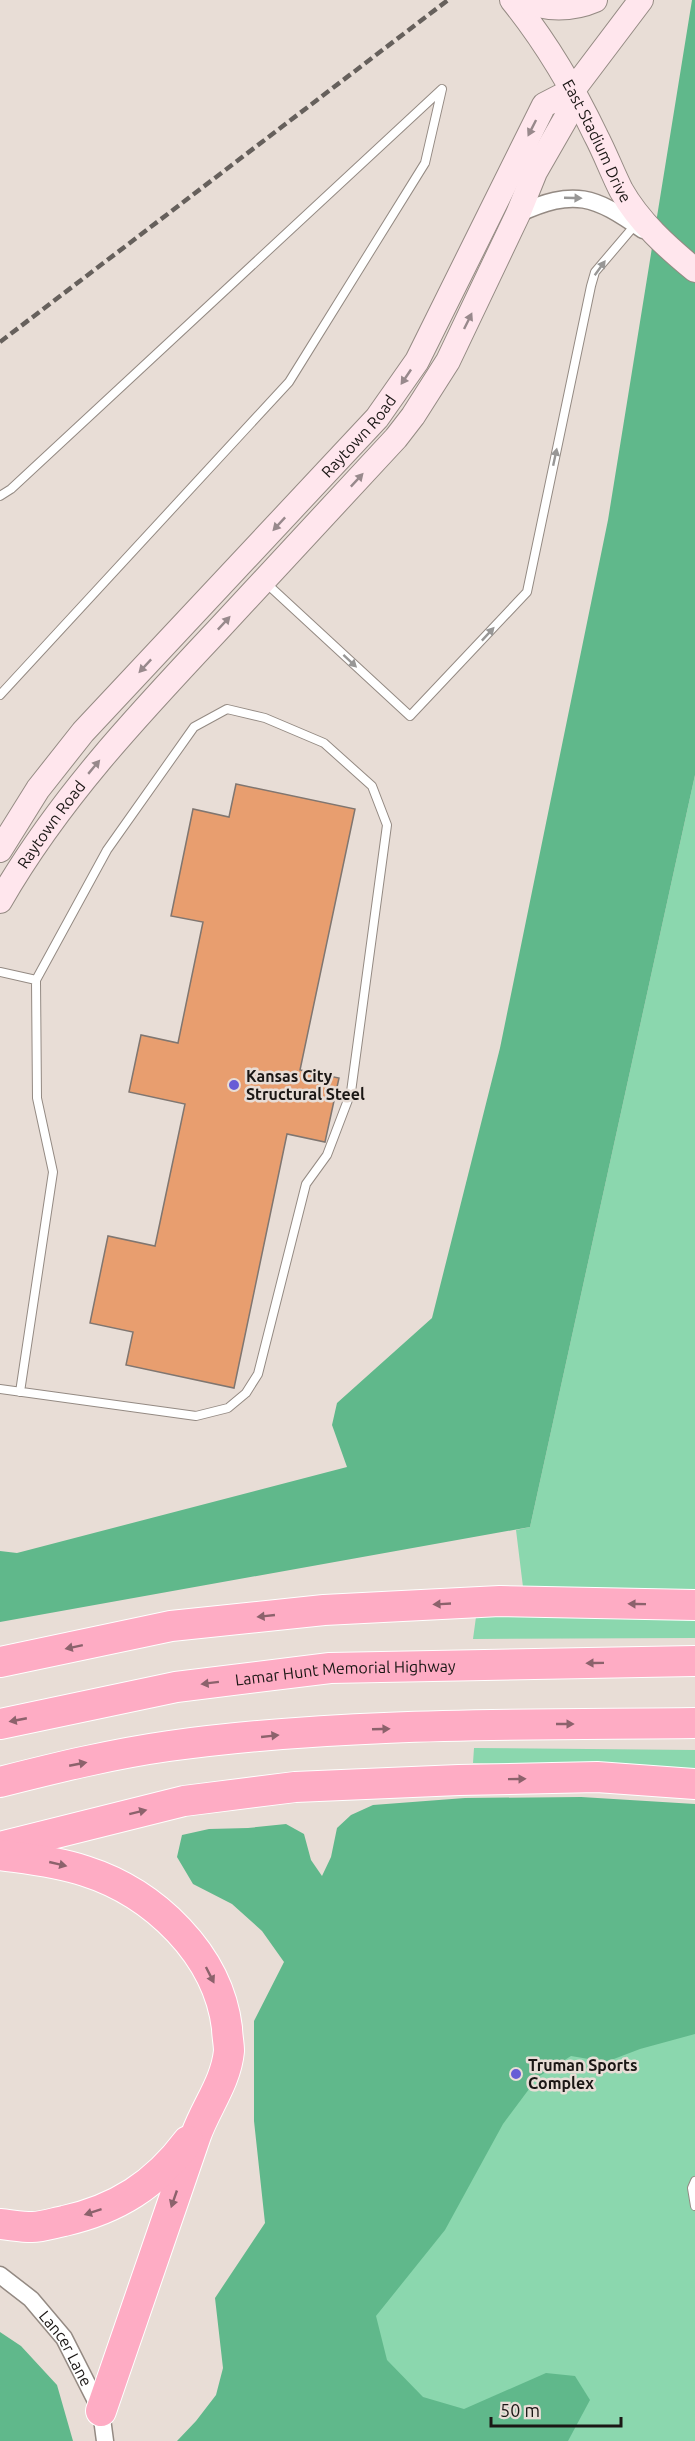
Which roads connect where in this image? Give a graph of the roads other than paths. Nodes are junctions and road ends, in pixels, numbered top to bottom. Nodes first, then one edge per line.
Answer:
1 (512, 0) edge
2 (522, 0) edge
3 (595, 0) edge
4 (642, 0) edge
5 (573, 90) junction
6 (518, 214) junction
7 (635, 225) junction
8 (667, 247) junction
9 (695, 270) edge
10 (377, 418) junction
11 (398, 435) junction
12 (0, 496) edge
13 (264, 581) junction
14 (165, 644) junction
15 (186, 664) junction
16 (0, 695) edge
17 (0, 850) edge
18 (0, 901) edge
19 (0, 972) edge
20 (36, 980) junction
21 (0, 1389) edge
22 (20, 1392) junction
23 (695, 1605) edge
24 (695, 1661) edge
25 (0, 1662) edge
26 (0, 1724) edge
27 (695, 1724) edge
28 (0, 1782) edge
29 (695, 1784) edge
30 (0, 1847) edge
31 (0, 1855) edge
32 (200, 2124) junction
33 (695, 2181) edge
34 (695, 2206) edge
35 (0, 2224) edge
36 (0, 2275) edge
37 (100, 2411) junction
38 (105, 2441) edge

1 - 5 main road, East Stadium Drive
2 - 3 main road
4 - 5 main road
5 - 6 main road, Raytown Road
5 - 8 main road, East Stadium Drive
5 -> 10 main road, Raytown Road
6 -> 7 street
11 -> 6 main road, Raytown Road
7 - 8 street
13 -> 7 lane
8 - 9 main road, East Stadium Drive
10 - 11 main road
10 -> 14 main road, Raytown Road
13 -> 11 main road, Raytown Road
12 - 16 lane
15 -> 13 main road, Raytown Road
14 - 15 main road
14 -> 17 main road, Raytown Road
18 -> 15 main road, Raytown Road
19 - 20 lane
20 - 22 lane
20 - 22 lane
21 - 22 lane
23 -> 25 highway
24 -> 26 highway, Lamar Hunt Memorial Highway
28 -> 27 highway
30 -> 29 highway
31 -> 32 highway
32 -> 35 highway
32 -> 37 highway
33 - 34 lane
36 - 37 street, Lancer Lane
37 - 38 street, Lancer Lane

